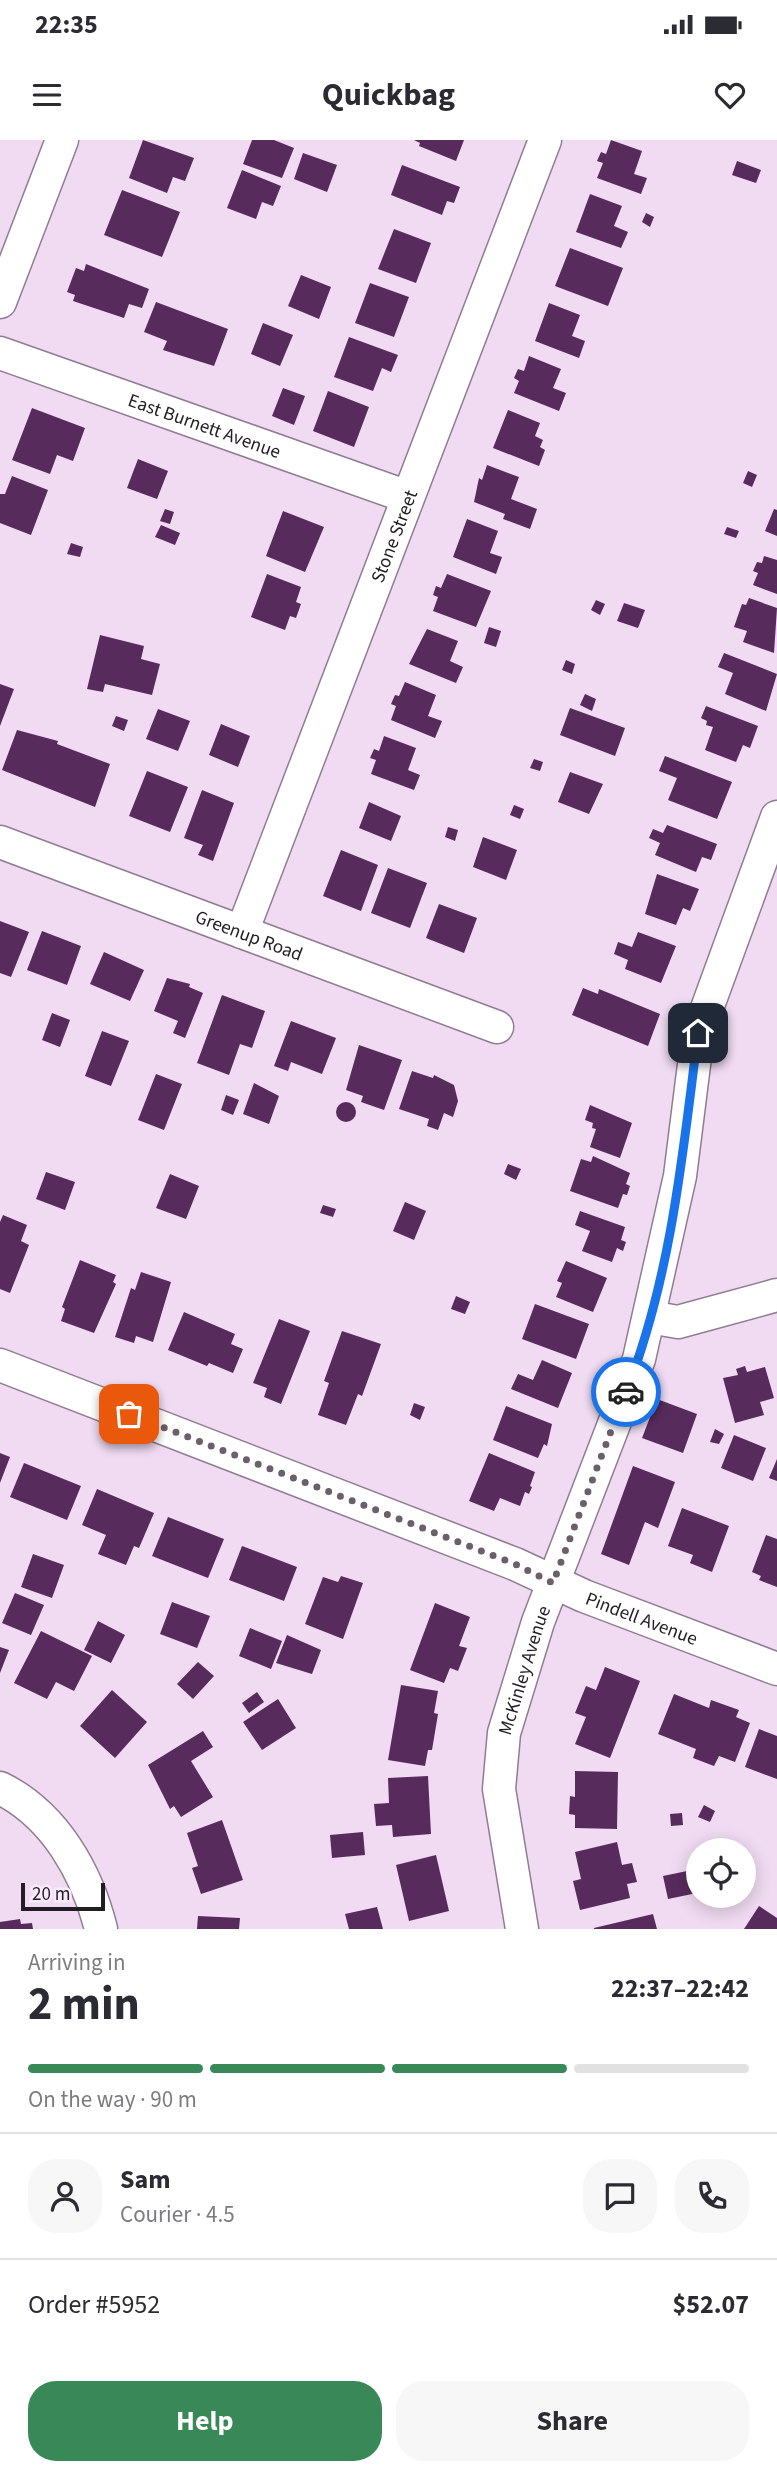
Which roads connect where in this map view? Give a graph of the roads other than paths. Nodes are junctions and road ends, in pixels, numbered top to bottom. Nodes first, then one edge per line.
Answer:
1 (62, 140) edge
2 (545, 140) edge
3 (0, 302) edge
4 (0, 354) edge
5 (408, 497) junction
6 (777, 817) edge
7 (0, 842) edge
8 (242, 932) junction
9 (498, 1027) dead end
10 (777, 1295) edge
11 (649, 1317) junction
12 (0, 1364) edge
13 (553, 1583) junction
14 (777, 1669) edge
15 (0, 1788) edge
16 (101, 1929) edge
17 (522, 1929) edge

1 - 3 street
2 - 5 street, Stone Street
4 - 5 street, East Burnett Avenue
5 - 8 street, Stone Street
6 - 11 street, McKinley Avenue
7 - 8 street, Greenup Road
8 - 9 street, Greenup Road
10 - 11 street
11 - 13 street, McKinley Avenue
12 - 13 street, Pindell Avenue
13 - 14 street, Pindell Avenue
13 - 17 street, McKinley Avenue
15 - 16 street

